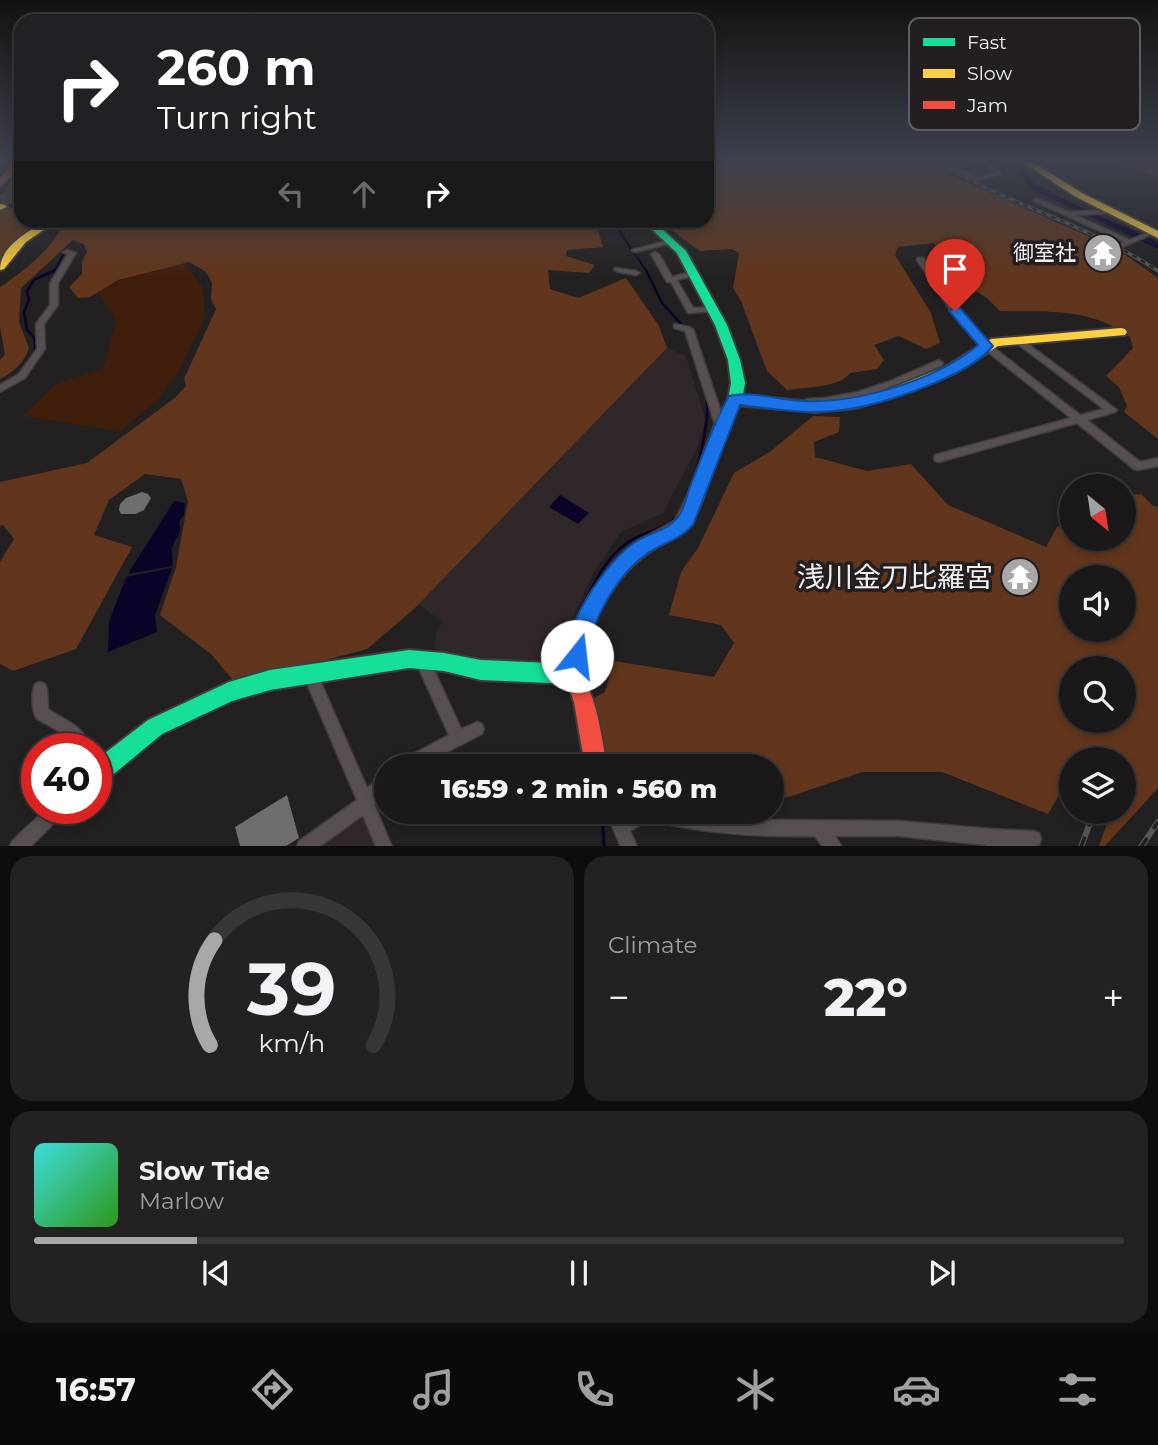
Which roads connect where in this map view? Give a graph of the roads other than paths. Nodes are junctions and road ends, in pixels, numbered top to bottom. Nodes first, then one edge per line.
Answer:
1 (1078, 199) edge
2 (1036, 200) dead end
3 (1096, 212) junction
4 (1068, 214) junction
5 (41, 228) edge
6 (655, 228) edge
7 (1144, 237) edge
8 (670, 242) junction
9 (1115, 248) dead end
10 (635, 250) dead end
11 (67, 252) dead end
12 (655, 254) dead end
13 (921, 260) dead end
14 (0, 267) edge
15 (618, 270) dead end
16 (636, 273) dead end
17 (694, 273) junction
18 (673, 279) junction
19 (712, 309) junction
20 (677, 326) dead end
21 (1121, 332) dead end
22 (1018, 341) junction
23 (986, 346) junction
24 (939, 363) dead end
25 (0, 389) edge
26 (735, 400) junction
27 (786, 404) junction
28 (1079, 419) junction
29 (721, 427) junction
30 (939, 458) dead end
31 (1158, 462) edge
32 (422, 660) junction
33 (572, 673) junction
34 (310, 674) junction
35 (40, 689) dead end
36 (477, 730) dead end
37 (76, 733) edge
38 (458, 738) junction
39 (428, 754) edge
40 (594, 754) edge
41 (112, 761) edge
42 (374, 792) edge
43 (366, 803) junction
44 (620, 824) edge
45 (697, 824) edge
46 (40, 825) edge
47 (820, 830) junction
48 (1033, 839) dead end
49 (993, 842) edge
50 (18, 846) edge
51 (305, 846) edge
52 (384, 846) edge
53 (629, 846) edge
54 (834, 846) edge

1 - 3 main road
2 - 4 street
3 - 4 street
3 - 7 main road
4 - 7 street
5 - 14 main road
6 - 8 main road
7 - 9 street
8 - 10 street
8 - 17 main road
11 - 25 street
12 - 18 street
13 - 23 street
15 - 16 street
17 - 18 street
17 - 19 main road
18 - 19 street
19 - 26 main road
20 - 29 street
21 - 22 main road
22 - 23 main road
22 - 28 street
23 - 27 main road
23 - 28 street
24 - 27 street
26 - 27 main road
26 - 29 main road
28 - 30 street
28 - 31 street
29 - 33 main road
32 - 33 main road
32 - 34 main road
32 - 38 street
33 - 40 main road
34 - 41 main road
34 - 43 street
35 - 37 street
36 - 38 street
38 - 39 street
42 - 43 street
43 - 51 street
43 - 52 street
44 - 53 street
45 - 47 street
46 - 50 street
47 - 49 street
47 - 54 street
48 - 49 street

